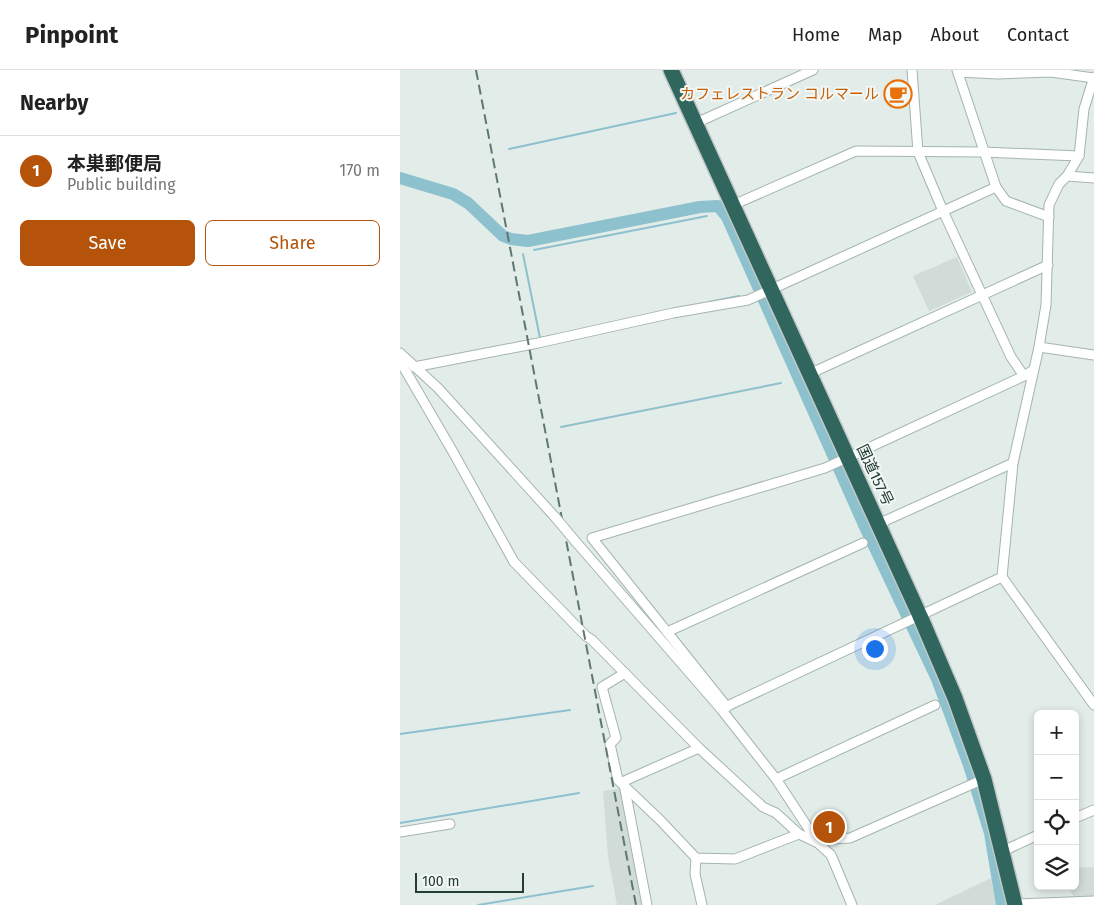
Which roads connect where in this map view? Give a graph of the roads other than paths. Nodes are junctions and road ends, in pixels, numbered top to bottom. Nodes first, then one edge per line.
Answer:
1 (671, 70) edge
2 (813, 70) edge
3 (912, 70) edge
4 (958, 71) edge
5 (1094, 77) edge
6 (696, 123) junction
7 (918, 152) junction
8 (983, 152) junction
9 (1079, 156) junction
10 (1067, 176) junction
11 (1094, 178) edge
12 (996, 188) junction
13 (733, 205) junction
14 (943, 211) junction
15 (1049, 217) junction
16 (1048, 265) junction
17 (768, 291) junction
18 (982, 295) junction
19 (1039, 347) junction
20 (400, 353) edge
21 (1094, 355) edge
22 (400, 361) edge
23 (414, 367) junction
24 (1033, 370) junction
25 (809, 374) junction
26 (1024, 376) junction
27 (848, 458) junction
28 (1013, 463) junction
29 (878, 524) junction
30 (863, 543) dead end
31 (1002, 577) junction
32 (920, 616) junction
33 (667, 632) junction
34 (625, 673) junction
35 (935, 705) dead end
36 (1094, 705) edge
37 (724, 708) junction
38 (699, 748) junction
39 (776, 779) junction
40 (984, 779) junction
41 (623, 783) junction
42 (1094, 810) edge
43 (1079, 816) edge
44 (450, 824) dead end
45 (400, 832) edge
46 (799, 834) junction
47 (1034, 837) edge
48 (818, 843) junction
49 (1003, 851) junction
50 (696, 858) junction
51 (1094, 901) edge
52 (1015, 904) edge
53 (647, 905) edge
54 (702, 905) edge
55 (852, 905) edge

1 - 6 highway, 国道157号
2 - 6 street
3 - 7 street
4 - 5 street
4 - 8 street
5 - 9 street
6 - 13 highway, 国道157号
7 - 8 street
7 - 13 street
7 - 14 street
8 - 9 street
8 - 12 street
9 - 10 street
10 - 11 street
10 - 15 street
12 - 14 street
12 - 15 street
13 - 17 highway, 国道157号
14 - 17 street
14 - 18 street
15 - 16 street
16 - 18 street
16 - 19 street
17 - 23 street
17 - 25 highway, 国道157号
18 - 25 street
18 - 26 street
19 - 21 street
19 - 24 street
20 - 23 street
22 - 34 street
23 - 37 street, bridge
24 - 26 street
24 - 28 street
25 - 27 highway, 国道157号
26 - 27 street
27 - 29 highway, 国道157号
27 - 33 street
28 - 29 street
28 - 31 street
29 - 32 highway, 国道157号
30 - 33 street
31 - 32 street
31 - 36 street
32 - 37 street
32 - 40 highway, 国道157号
33 - 37 street
34 - 38 street
34 - 41 street
35 - 39 street
37 - 39 street
38 - 41 street
38 - 46 street
39 - 48 street
40 - 48 street
40 - 49 highway, 国道157号
41 - 50 street
41 - 53 street
42 - 43 street
44 - 45 street
46 - 48 street
46 - 50 street
47 - 49 street
48 - 55 street
49 - 52 highway, 国道157号
50 - 54 street
51 - 52 street

